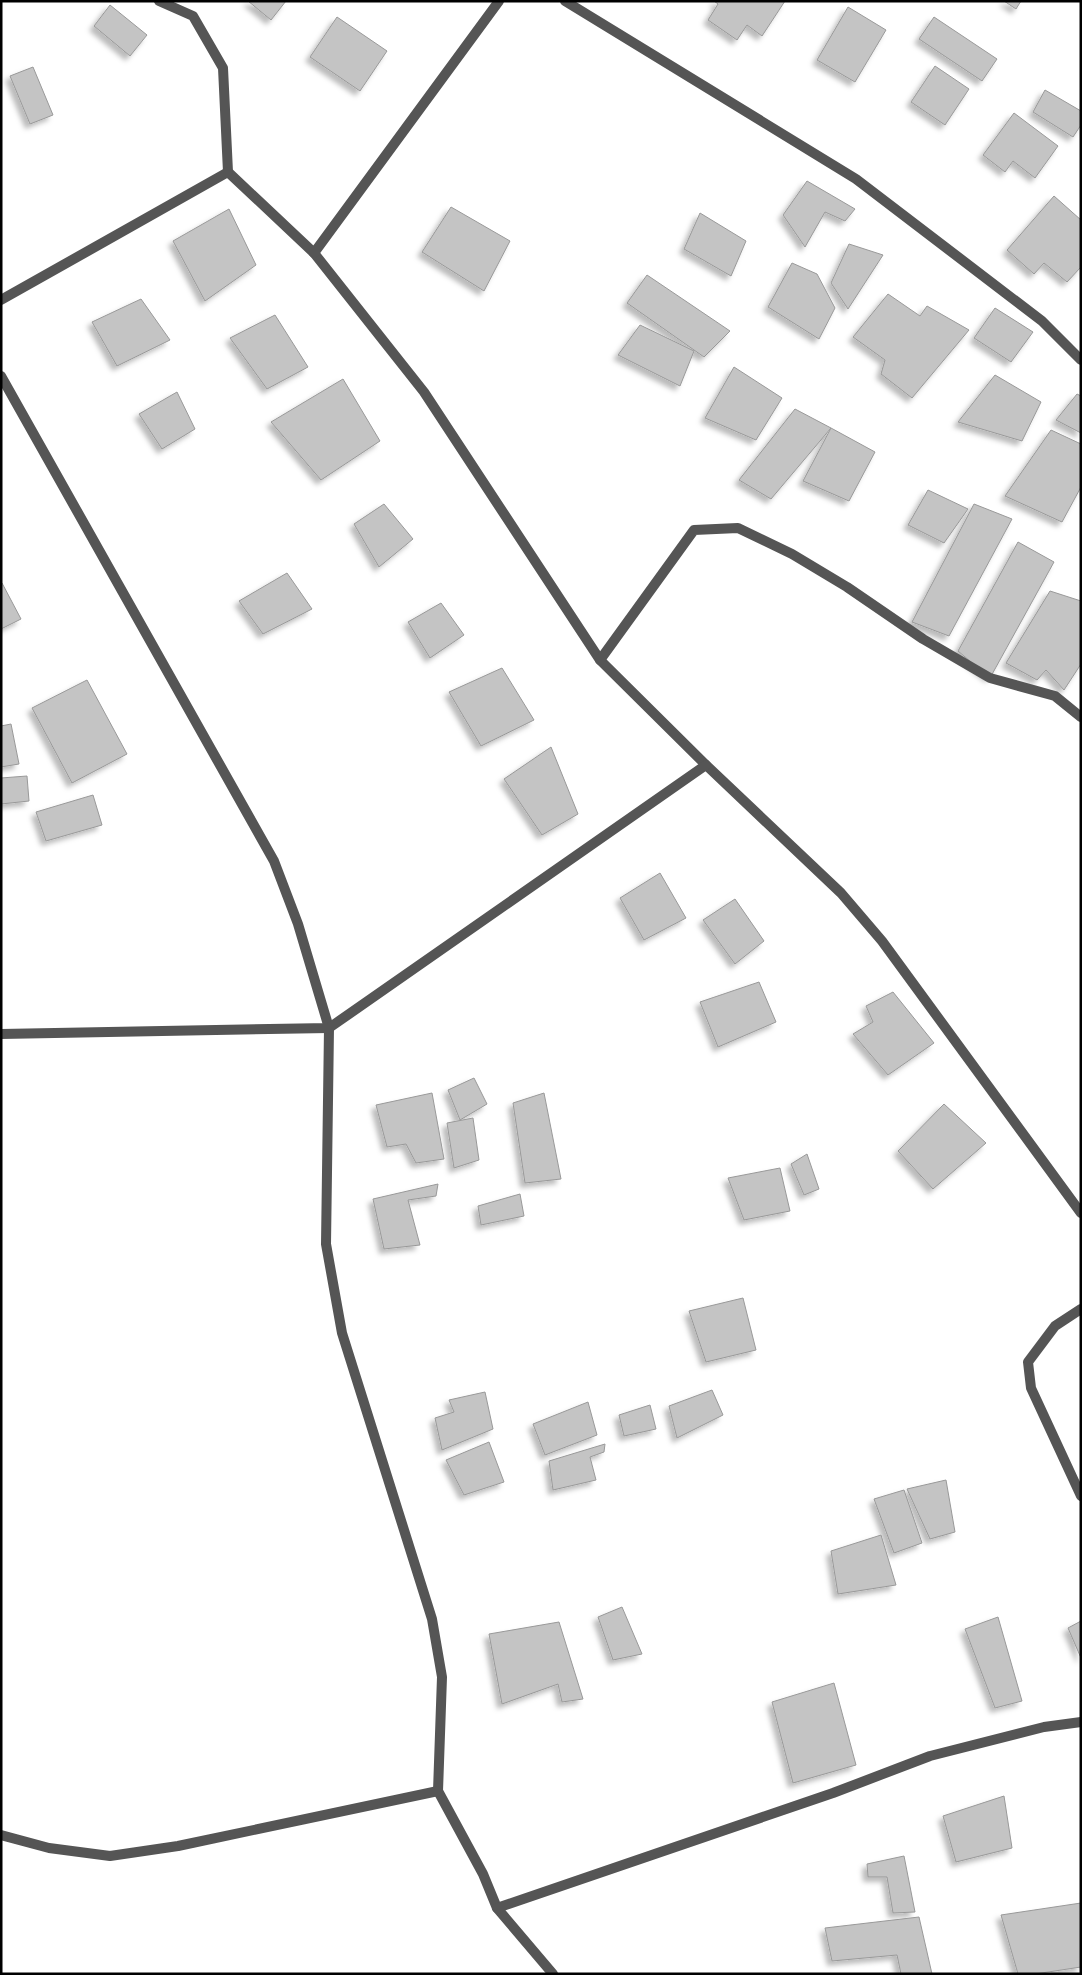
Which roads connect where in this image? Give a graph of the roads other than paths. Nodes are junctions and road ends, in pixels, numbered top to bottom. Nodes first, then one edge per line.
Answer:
1 (159, 1) edge
2 (499, 1) edge
3 (564, 1) edge
4 (228, 172) junction
5 (314, 254) junction
6 (1, 300) edge
7 (1081, 360) edge
8 (1, 376) edge
9 (600, 660) junction
10 (1081, 717) edge
11 (706, 765) junction
12 (329, 1028) junction
13 (1, 1034) edge
14 (1081, 1213) edge
15 (1081, 1309) edge
16 (1081, 1496) edge
17 (1081, 1722) edge
18 (438, 1791) junction
19 (1, 1835) edge
20 (497, 1908) junction
21 (553, 1974) edge

1 - 4 street
2 - 5 street
3 - 7 street
4 - 5 street
4 - 6 street
5 - 9 street
8 - 12 street
9 - 10 street
9 - 11 street
11 - 12 street
11 - 14 street
12 - 13 street
12 - 18 street
15 - 16 street
17 - 20 street
18 - 19 street
18 - 20 street
20 - 21 street

